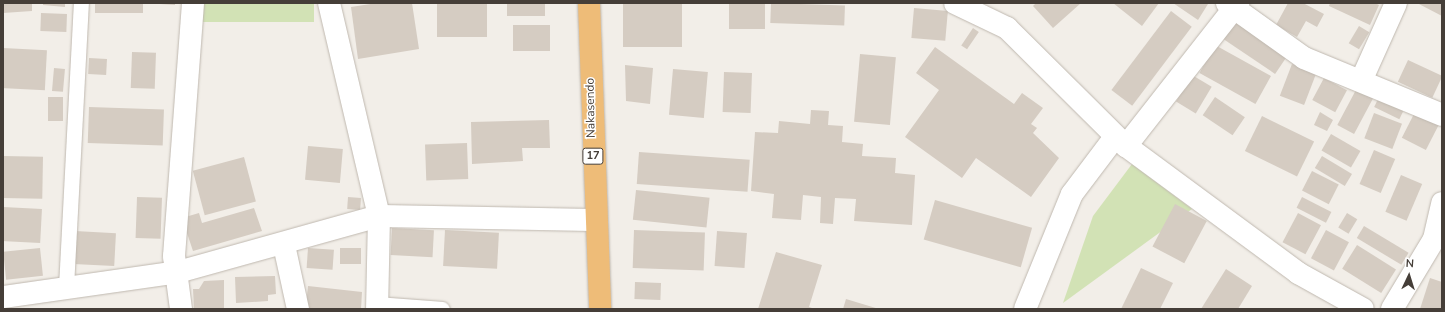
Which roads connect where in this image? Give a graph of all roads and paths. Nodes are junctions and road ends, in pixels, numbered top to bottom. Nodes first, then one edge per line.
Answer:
1 (81, 3) edge
2 (193, 3) edge
3 (329, 3) edge
4 (589, 3) edge
5 (955, 3) edge
6 (1396, 3) edge
7 (1233, 5) edge
8 (1361, 81) junction
9 (1442, 115) edge
10 (1120, 142) junction
11 (1442, 203) edge
12 (379, 216) junction
13 (594, 220) junction
14 (284, 245) junction
15 (178, 272) junction
16 (66, 286) junction
17 (3, 296) edge
18 (377, 307) edge
19 (181, 309) edge
20 (298, 309) edge
21 (442, 309) edge
22 (600, 309) edge
23 (1025, 309) edge
24 (1363, 309) edge
25 (1392, 309) edge

1 - 16 lane
2 - 15 street
3 - 12 street
4 - 13 highway, Nakasendo / 17
5 - 10 street
6 - 8 street
7 - 8 street
7 - 10 street
8 - 9 street
10 - 23 street
10 - 24 street
11 - 25 street
12 - 13 street
12 - 14 street
12 - 18 street
13 - 22 highway, Nakasendo / 17
14 - 15 street
14 - 20 street
15 - 16 street
15 - 19 street
16 - 17 street
18 - 21 lane

